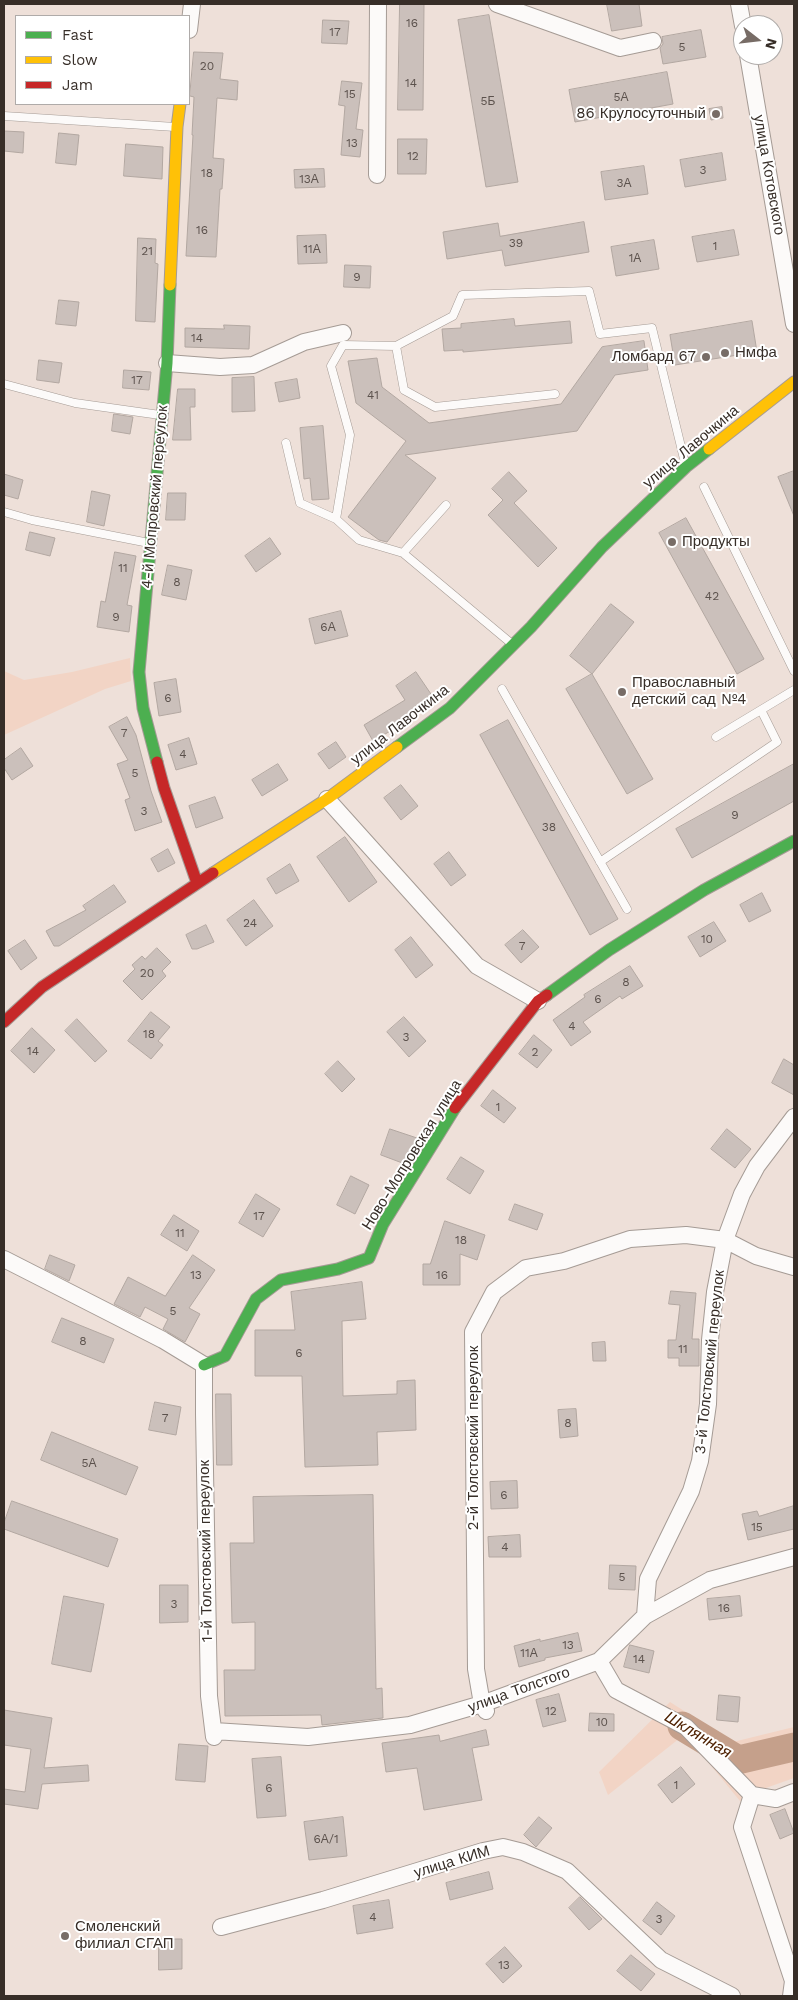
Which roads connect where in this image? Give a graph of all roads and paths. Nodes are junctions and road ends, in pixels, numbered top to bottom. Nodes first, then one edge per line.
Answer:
1 (192, 4) edge
2 (378, 4) edge
3 (497, 4) edge
4 (190, 21) edge
5 (653, 41) dead end
6 (750, 65) edge
7 (180, 105) edge
8 (4, 116) edge
9 (177, 127) junction
10 (376, 175) dead end
11 (794, 324) edge
12 (343, 333) dead end
13 (396, 346) junction
14 (167, 363) junction
15 (794, 382) edge
16 (4, 384) edge
17 (555, 394) dead end
18 (162, 415) junction
19 (286, 443) dead end
20 (686, 467) junction
21 (704, 487) dead end
22 (446, 505) dead end
23 (4, 512) edge
24 (336, 519) junction
25 (151, 544) junction
26 (403, 553) junction
27 (513, 645) junction
28 (794, 671) edge
29 (502, 689) dead end
30 (794, 690) edge
31 (761, 710) junction
32 (716, 737) dead end
33 (327, 799) junction
34 (794, 841) edge
35 (600, 862) junction
36 (197, 883) junction
37 (627, 909) dead end
38 (538, 1002) junction
39 (4, 1022) edge
40 (794, 1117) edge
41 (725, 1240) junction
42 (4, 1259) edge
43 (794, 1267) edge
44 (204, 1366) junction
45 (794, 1557) edge
46 (645, 1616) junction
47 (599, 1662) junction
48 (484, 1708) junction
49 (214, 1734) joint
50 (794, 1792) edge
51 (752, 1795) junction
52 (221, 1927) dead end
53 (732, 1996) edge
54 (792, 1996) edge

1 - 4 street
2 - 10 street
3 - 5 street
6 - 11 street, улица Котовского
7 - 9 street, 4-й Мопровский переулок
8 - 9 lane
9 - 14 street, 4-й Мопровский переулок
12 - 14 street
13 - 17 lane
13 - 20 lane
13 - 24 lane
14 - 18 street, 4-й Мопровский переулок
15 - 20 street, улица Лавочкина
16 - 18 lane
18 - 25 street, 4-й Мопровский переулок
19 - 24 lane
20 - 27 street, улица Лавочкина
21 - 28 lane
22 - 26 lane
23 - 25 lane
24 - 26 lane
25 - 36 street, 4-й Мопровский переулок
26 - 27 lane
27 - 33 street, улица Лавочкина
29 - 35 lane
30 - 31 lane
31 - 32 lane
31 - 35 lane
33 - 36 street, улица Лавочкина
33 - 38 street
34 - 38 street, Ново-Мопровская улица
35 - 37 lane
36 - 39 street, улица Лавочкина
38 - 44 street, Ново-Мопровская улица
40 - 41 street, 3-й Толстовский переулок
41 - 43 street, 2-й Толстовский переулок
41 - 46 street, 3-й Толстовский переулок
41 - 48 street, 2-й Толстовский переулок
42 - 44 street
44 - 49 street, 1-й Толстовский переулок
45 - 46 street, улица Толстого
46 - 47 street, улица Толстого
47 - 48 street, улица Толстого
47 - 51 street
48 - 49 street, улица Толстого
50 - 51 street
51 - 54 street
52 - 53 street, улица КИМ

